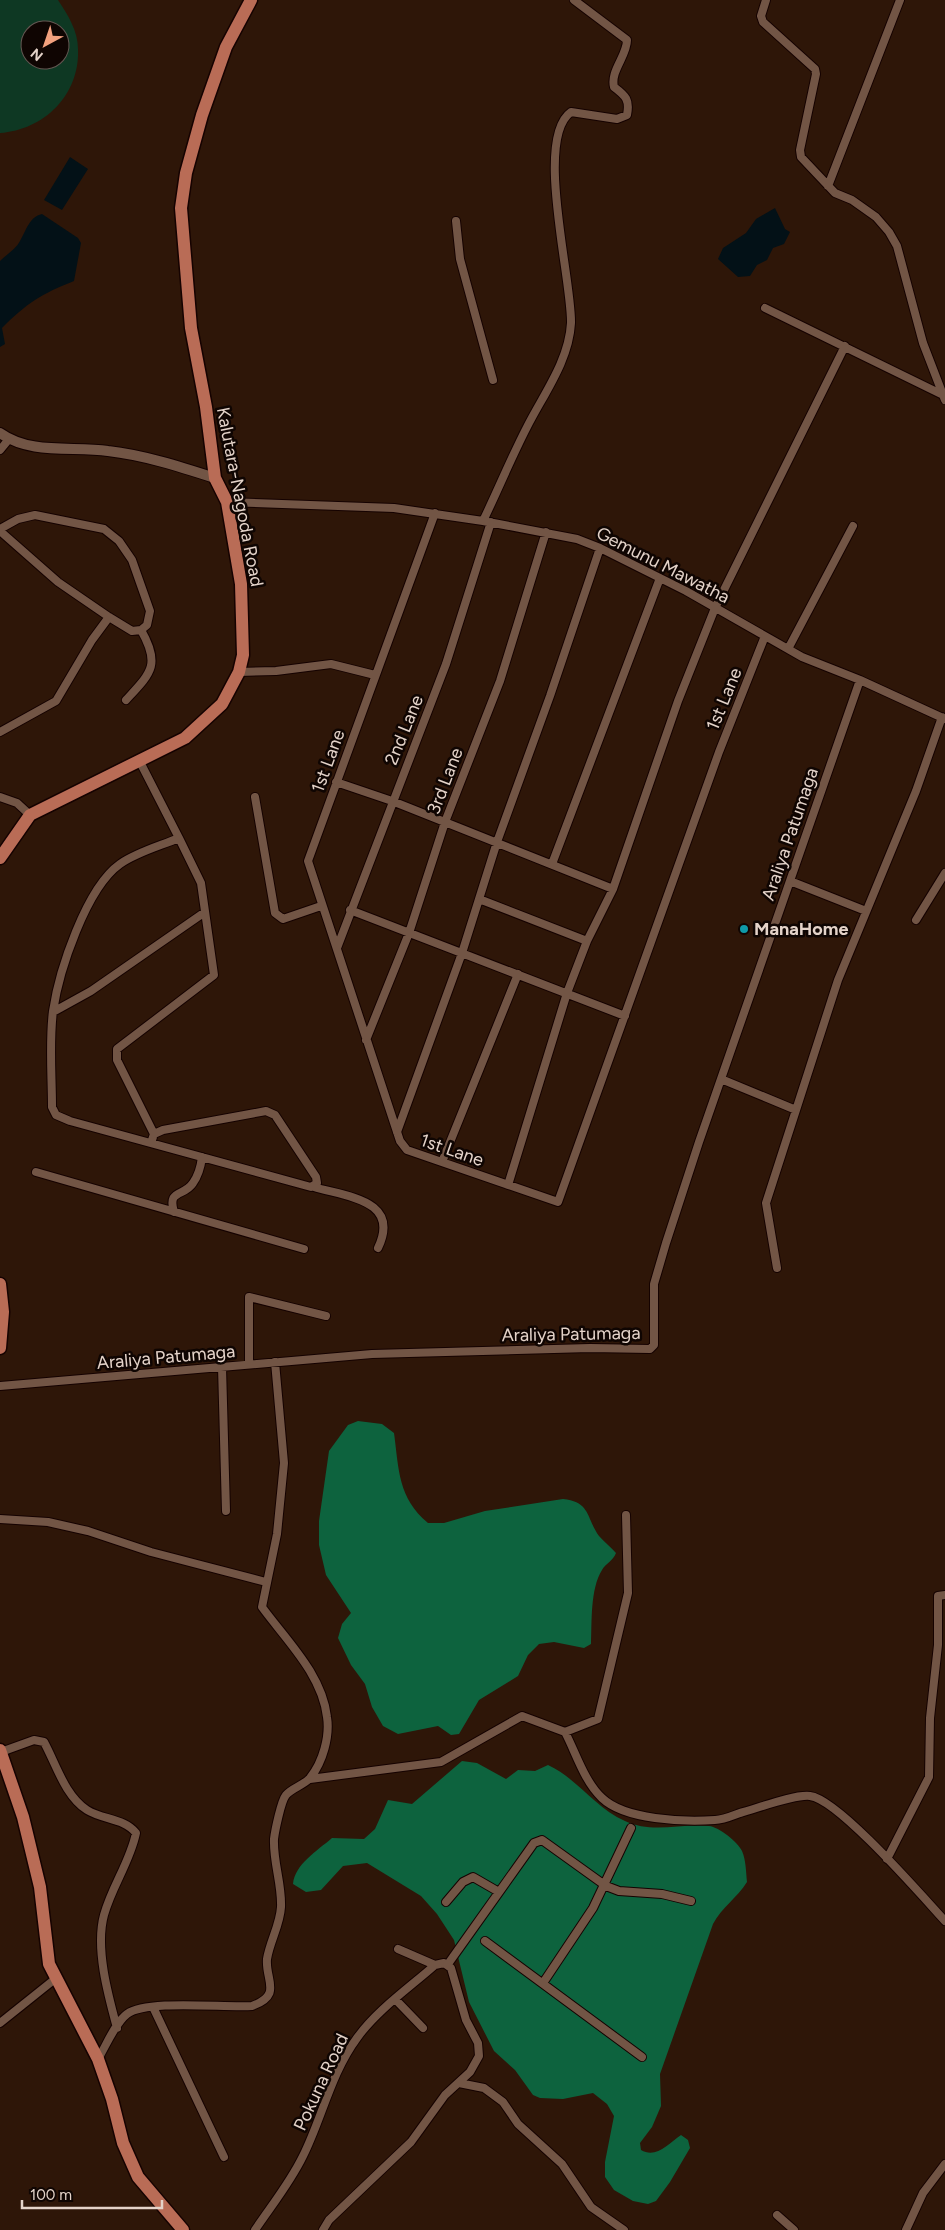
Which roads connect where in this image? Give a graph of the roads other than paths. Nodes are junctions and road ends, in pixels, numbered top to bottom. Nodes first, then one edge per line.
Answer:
1 (251, 0) edge
2 (574, 0) edge
3 (766, 0) edge
4 (900, 0) edge
5 (828, 186) junction
6 (456, 222) dead end
7 (765, 308) dead end
8 (845, 346) junction
9 (493, 380) dead end
10 (944, 398) edge
11 (0, 433) edge
12 (9, 439) junction
13 (0, 450) edge
14 (215, 478) junction
15 (227, 502) junction
16 (435, 514) junction
17 (487, 521) junction
18 (853, 526) dead end
19 (0, 530) edge
20 (546, 532) junction
21 (600, 548) junction
22 (660, 578) junction
23 (715, 608) junction
24 (110, 617) junction
25 (141, 630) junction
26 (765, 636) junction
27 (788, 649) junction
28 (239, 672) junction
29 (375, 674) junction
30 (860, 680) junction
31 (126, 700) dead end
32 (943, 718) edge
33 (0, 732) edge
34 (139, 760) junction
35 (336, 782) junction
36 (0, 797) edge
37 (255, 797) dead end
38 (392, 801) junction
39 (30, 815) junction
40 (445, 822) junction
41 (179, 838) junction
42 (497, 842) junction
43 (0, 858) edge
44 (552, 864) junction
45 (945, 873) edge
46 (790, 881) junction
47 (613, 889) junction
48 (479, 899) junction
49 (322, 906) junction
50 (350, 910) junction
51 (866, 911) junction
52 (205, 912) junction
53 (916, 920) dead end
54 (408, 933) junction
55 (587, 941) junction
56 (337, 948) junction
57 (462, 953) junction
58 (518, 974) junction
59 (567, 993) junction
60 (53, 1012) junction
61 (625, 1016) junction
62 (366, 1040) junction
63 (721, 1079) junction
64 (796, 1110) junction
65 (397, 1132) junction
66 (154, 1134) junction
67 (151, 1143) junction
68 (202, 1157) junction
69 (442, 1162) junction
70 (36, 1172) dead end
71 (508, 1185) junction
72 (314, 1187) junction
73 (174, 1212) junction
74 (378, 1248) dead end
75 (304, 1249) dead end
76 (776, 1268) dead end
77 (0, 1284) edge
78 (326, 1316) dead end
79 (0, 1348) edge
80 (275, 1362) junction
81 (249, 1364) junction
82 (222, 1367) junction
83 (0, 1386) edge
84 (226, 1510) dead end
85 (626, 1515) dead end
86 (0, 1519) edge
87 (266, 1582) junction
88 (945, 1595) edge
89 (566, 1732) junction
90 (0, 1751) edge
91 (310, 1779) junction
92 (632, 1828) dead end
93 (887, 1859) junction
94 (606, 1886) junction
95 (499, 1892) junction
96 (691, 1901) dead end
97 (446, 1902) dead end
98 (945, 1921) edge
99 (485, 1941) dead end
100 (398, 1949) dead end
101 (448, 1964) junction
102 (435, 1965) junction
103 (55, 1979) junction
104 (543, 1983) junction
105 (396, 1999) junction
106 (153, 2007) junction
107 (0, 2022) edge
108 (116, 2028) junction
109 (423, 2028) dead end
110 (642, 2057) dead end
111 (98, 2059) junction
112 (459, 2083) junction
113 (224, 2157) dead end
114 (945, 2164) edge
115 (777, 2215) dead end
116 (183, 2230) edge
117 (255, 2230) edge
118 (323, 2230) edge
119 (624, 2230) edge
120 (794, 2230) edge
121 (906, 2230) edge

1 - 14 main road, Kalutara-Nagoda Road
2 - 17 street, 2nd Lane
3 - 5 street
4 - 5 street
5 - 10 street
6 - 9 street
7 - 8 street
8 - 10 street
8 - 23 street
11 - 12 street
12 - 13 street
12 - 14 street
14 - 15 main road, Kalutara-Nagoda Road
15 - 16 street, Gemunu Mawatha
15 - 28 main road, Kalutara-Nagoda Road
16 - 17 street, Gemunu Mawatha
16 - 29 street, 1st Lane
17 - 20 street, Gemunu Mawatha
17 - 38 street, 2nd Lane
18 - 27 street
19 - 24 street
19 - 25 street
20 - 21 street, Gemunu Mawatha
20 - 40 street, 3rd Lane
21 - 22 street, Gemunu Mawatha
21 - 42 street
22 - 23 street, Gemunu Mawatha
22 - 44 street
23 - 26 street, Gemunu Mawatha
23 - 47 street
24 - 25 street
24 - 33 street
25 - 31 street
26 - 27 street, Gemunu Mawatha
26 - 61 street, 1st Lane
27 - 30 street, Gemunu Mawatha
28 - 29 street
28 - 34 main road, Kalutara-Nagoda Road
29 - 35 street, 1st Lane
30 - 32 street, Gemunu Mawatha
30 - 46 street, Araliya Patumaga
32 - 51 street
34 - 39 main road, Kalutara-Nagoda Road
34 - 41 street
35 - 38 street
35 - 49 street, 1st Lane
36 - 39 street
37 - 49 street
38 - 40 street
38 - 50 street, 2nd Lane
39 - 43 main road, Kalutara-Nagoda Road
40 - 42 street
40 - 54 street, 3rd Lane
41 - 52 street
41 - 60 street
42 - 44 street
42 - 48 street
44 - 47 street
45 - 53 street
46 - 51 street
46 - 63 street, Araliya Patumaga
47 - 55 street
48 - 55 street
48 - 57 street
49 - 56 street, 1st Lane
50 - 54 street
50 - 56 street, 2nd Lane
51 - 64 street
52 - 60 street
52 - 66 street
54 - 57 street
54 - 62 street, 3rd Lane
55 - 59 street
56 - 62 street, 1st Lane
57 - 58 street
57 - 65 street
58 - 59 street
58 - 69 street
59 - 61 street
59 - 71 street
60 - 67 street
61 - 71 street, 1st Lane
62 - 65 street, 1st Lane
63 - 64 street
63 - 80 street, Araliya Patumaga
64 - 76 street
65 - 69 street, 1st Lane
66 - 67 street
66 - 72 street
67 - 68 street
68 - 72 street
68 - 73 street
69 - 71 street, 1st Lane
70 - 73 street
72 - 74 street
73 - 75 street
77 - 79 main road
78 - 81 street
80 - 81 street, Araliya Patumaga
80 - 87 street
81 - 82 street, Araliya Patumaga
82 - 83 street, Araliya Patumaga
82 - 84 street
85 - 89 street
86 - 87 street
87 - 91 street
88 - 93 street
89 - 91 street
89 - 93 street
90 - 103 main road
90 - 108 street
91 - 106 street
92 - 94 street
93 - 98 street
94 - 95 street
94 - 96 street
94 - 104 street
95 - 97 street
95 - 101 street
99 - 104 street
100 - 102 street
101 - 102 street
101 - 112 street
102 - 105 street, Pokuna Road
103 - 107 street
103 - 111 main road
104 - 110 street
105 - 109 street
105 - 117 street, Pokuna Road
106 - 108 street
106 - 113 street
108 - 111 street
111 - 116 main road
112 - 118 street
112 - 119 street
114 - 121 street
115 - 120 street

